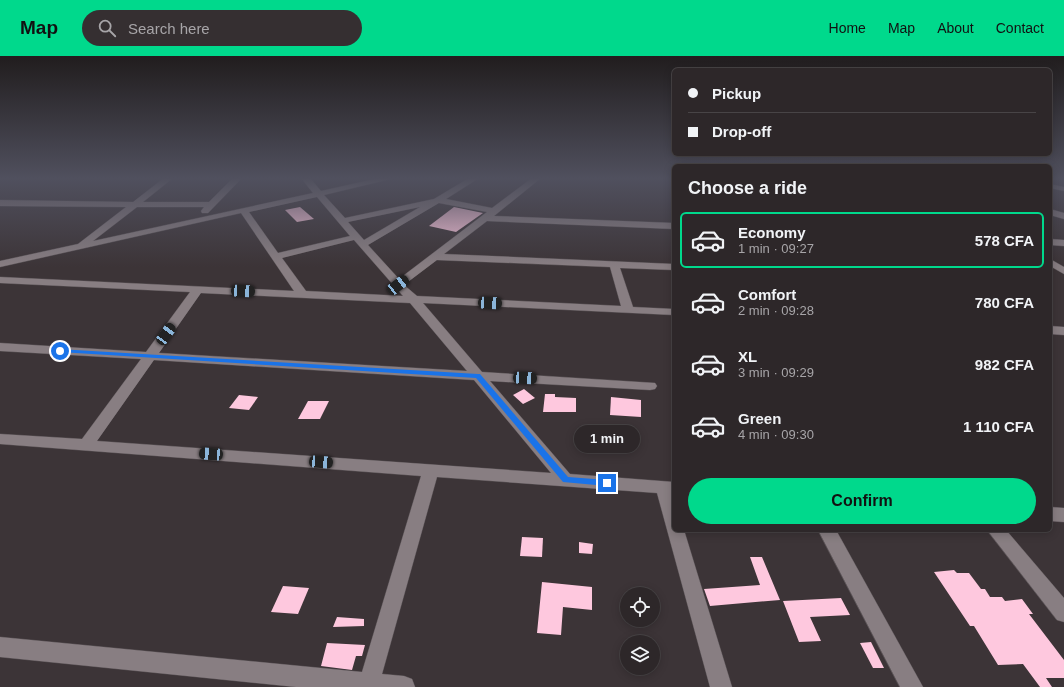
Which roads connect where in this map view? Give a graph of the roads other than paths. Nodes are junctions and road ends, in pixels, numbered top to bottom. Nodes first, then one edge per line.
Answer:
1 (130, 207) edge
2 (207, 207) edge
3 (256, 207) edge
4 (331, 207) edge
5 (405, 207) edge
6 (425, 207) edge
7 (476, 207) edge
8 (499, 207) edge
9 (244, 210) junction
10 (494, 211) junction
11 (1052, 213) edge
12 (1064, 216) edge
13 (486, 218) junction
14 (193, 221) junction
15 (343, 221) junction
16 (672, 226) edge
17 (360, 241) junction
18 (1052, 242) edge
19 (1064, 243) edge
20 (80, 246) junction
21 (276, 256) junction
22 (435, 257) junction
23 (1052, 263) edge
24 (0, 264) edge
25 (614, 264) junction
26 (672, 267) edge
27 (1064, 271) edge
28 (0, 280) edge
29 (398, 285) junction
30 (198, 289) junction
31 (302, 294) junction
32 (414, 300) junction
33 (628, 310) junction
34 (672, 312) edge
35 (1052, 330) edge
36 (1064, 331) edge
37 (0, 347) edge
38 (150, 356) junction
39 (478, 376) junction
40 (650, 386) dead end
41 (0, 439) edge
42 (86, 445) junction
43 (431, 470) junction
44 (566, 480) junction
45 (668, 487) edge
46 (672, 513) edge
47 (1052, 514) edge
48 (1064, 515) edge
49 (676, 532) edge
50 (828, 532) edge
51 (998, 532) edge
52 (1064, 612) edge
53 (0, 647) edge
54 (369, 685) edge
55 (404, 687) edge
56 (721, 687) edge
57 (912, 687) edge

1 - 20 street
2 - 14 street
3 - 9 street
4 - 15 street
5 - 15 street
6 - 17 street
7 - 10 street
8 - 10 street
9 - 14 street
9 - 21 street
10 - 13 street
11 - 12 street
13 - 16 street
13 - 22 street
14 - 20 street
15 - 17 street
17 - 21 street
17 - 29 street
18 - 19 street
20 - 24 street
21 - 31 street
22 - 25 street
22 - 29 street
23 - 27 street
25 - 26 street
25 - 33 street
28 - 30 street
29 - 32 street
30 - 31 street
30 - 38 street
31 - 32 street
32 - 33 street
32 - 39 street
33 - 34 street
35 - 36 street
37 - 38 street
38 - 39 street
38 - 42 street
39 - 40 street
39 - 44 street
41 - 42 street
42 - 43 street
43 - 44 street
43 - 54 street
44 - 45 street
45 - 46 street
47 - 48 street
49 - 56 street
50 - 57 street
51 - 52 street
53 - 54 street
54 - 55 street

